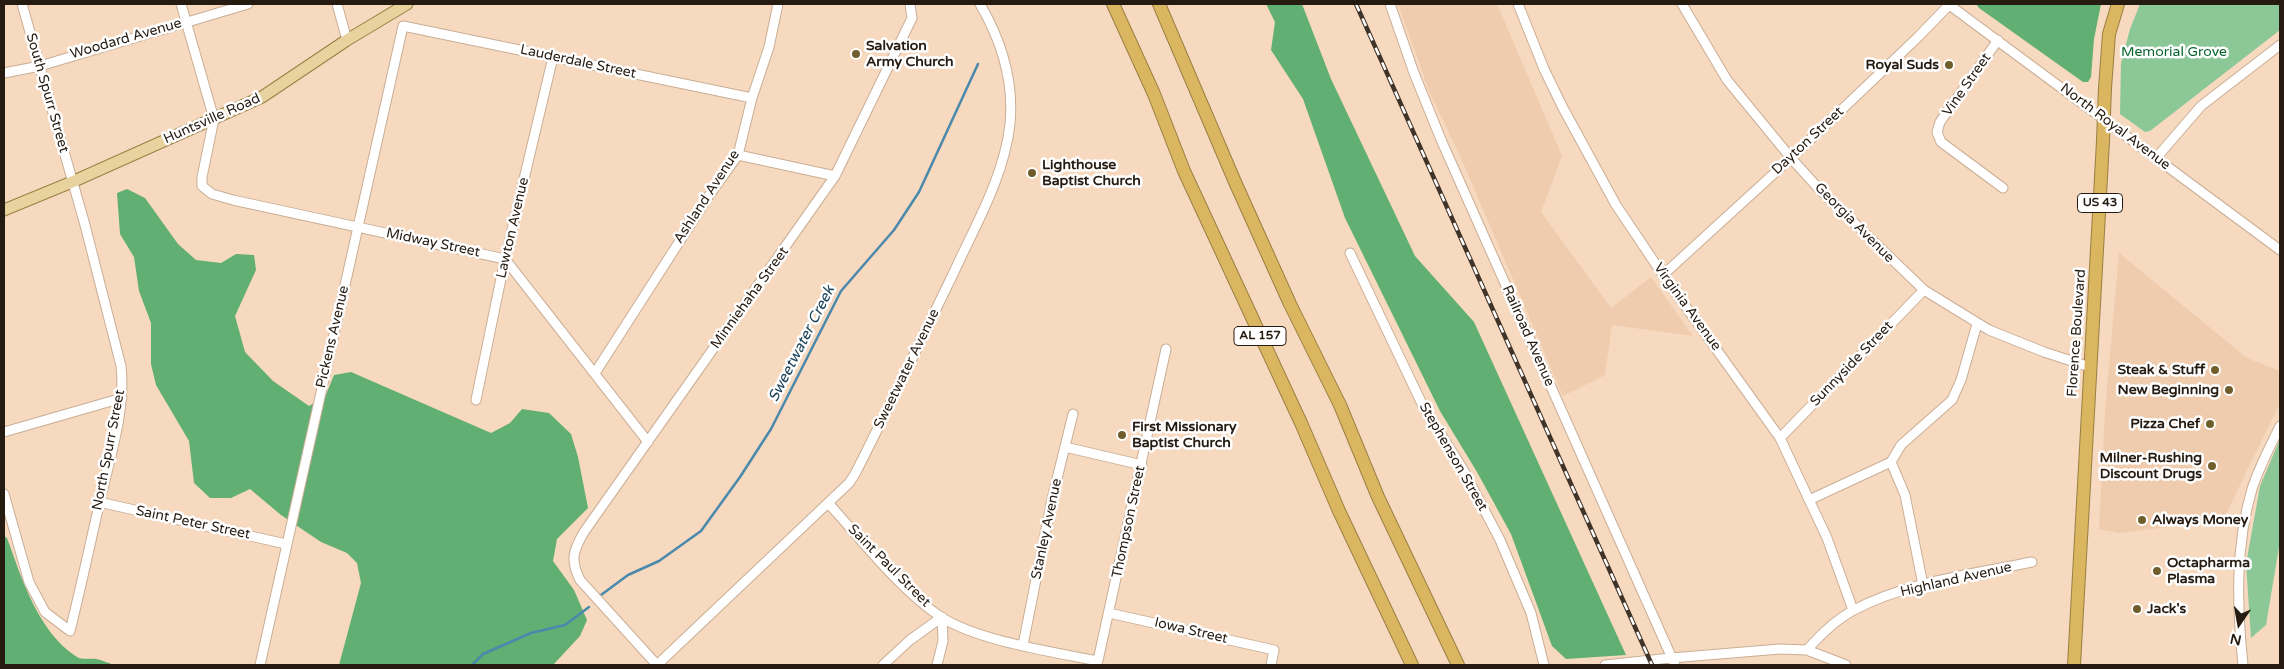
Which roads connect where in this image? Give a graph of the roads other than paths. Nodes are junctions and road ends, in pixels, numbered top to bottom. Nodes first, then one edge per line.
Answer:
1 (22, 4) edge
2 (181, 4) edge
3 (248, 4) edge
4 (337, 4) edge
5 (407, 4) edge
6 (778, 4) edge
7 (910, 4) edge
8 (980, 4) edge
9 (1113, 4) edge
10 (1159, 4) edge
11 (1390, 4) edge
12 (1518, 4) edge
13 (1682, 4) edge
14 (1949, 4) edge
15 (2118, 4) edge
16 (393, 13) junction
17 (186, 22) junction
18 (403, 26) junction
19 (347, 40) junction
20 (1998, 40) junction
21 (2280, 45) edge
22 (553, 57) junction
23 (40, 66) junction
24 (4, 73) edge
25 (752, 98) junction
26 (214, 119) junction
27 (738, 155) junction
28 (2157, 157) junction
29 (1790, 158) junction
30 (835, 176) junction
31 (72, 182) junction
32 (2002, 188) dead end
33 (4, 210) edge
34 (358, 226) junction
35 (2280, 250) edge
36 (1350, 253) dead end
37 (506, 259) junction
38 (1663, 275) junction
39 (1924, 290) junction
40 (1977, 324) junction
41 (1166, 349) dead end
42 (2090, 366) junction
43 (595, 373) junction
44 (122, 398) junction
45 (476, 400) dead end
46 (1073, 414) dead end
47 (2280, 426) edge
48 (4, 432) edge
49 (1780, 438) junction
50 (648, 442) junction
51 (1065, 447) junction
52 (1891, 462) junction
53 (1142, 465) junction
54 (4, 494) edge
55 (1809, 500) junction
56 (99, 502) junction
57 (829, 504) junction
58 (286, 544) junction
59 (2032, 562) dead end
60 (1923, 585) junction
61 (1853, 610) junction
62 (1109, 613) junction
63 (942, 617) junction
64 (1023, 645) junction
65 (1807, 650) junction
66 (1673, 661) edge
67 (1098, 663) edge
68 (260, 665) edge
69 (657, 665) edge
70 (883, 665) edge
71 (937, 665) edge
72 (1271, 665) edge
73 (1412, 665) edge
74 (1458, 665) edge
75 (1544, 665) edge
76 (1605, 665) edge
77 (1846, 665) edge
78 (2074, 665) edge
79 (2244, 665) edge

1 - 23 street, South Spurr Street
2 - 17 street
3 - 17 street, Woodard Avenue
4 - 19 street
5 - 16 main road, Huntsville Road
6 - 25 street, Ashland Avenue
7 - 30 street, Minniehaha Street
8 - 57 street, Sweetwater Avenue
9 - 73 highway, AL 157
10 - 74 highway, AL 157
11 - 66 street, Railroad Avenue
12 - 38 street, Virginia Avenue
13 - 29 street, Georgia Avenue
14 - 20 street, North Royal Avenue
14 - 29 street, Dayton Street
15 - 42 highway, Florence Boulevard / US 43, bridge
16 - 18 street
16 - 19 main road, Huntsville Road
17 - 23 street, Woodard Avenue
17 - 26 street
18 - 22 street, Lauderdale Street
18 - 34 street, Pickens Avenue
19 - 26 main road, Huntsville Road
20 - 28 street, North Royal Avenue
20 - 32 street, Vine Street
21 - 28 street
22 - 25 street, Lauderdale Street
22 - 37 street, Lawton Avenue
23 - 24 street, Woodard Avenue
23 - 31 street, South Spurr Street
25 - 27 street, Ashland Avenue
26 - 31 main road, Huntsville Road
26 - 34 street, Midway Street
27 - 30 street
27 - 43 street, Ashland Avenue
28 - 35 street, North Royal Avenue
29 - 38 street, Dayton Street
29 - 39 street, Georgia Avenue
30 - 50 street, Minniehaha Street
31 - 33 main road, Huntsville Road
31 - 44 street, North Spurr Street
34 - 37 street, Midway Street
34 - 58 street, Pickens Avenue
36 - 75 street, Stephenson Street
37 - 43 street
37 - 45 street, Lawton Avenue
38 - 49 street, Virginia Avenue
39 - 40 street, Georgia Avenue
39 - 49 street, Sunnyside Street
40 - 42 street, Georgia Avenue
40 - 52 street
41 - 53 street, Thompson Street
42 - 78 highway, Florence Boulevard / US 43
43 - 50 street
44 - 48 street
44 - 56 street, North Spurr Street
46 - 51 street, Stanley Avenue
47 - 79 street
49 - 55 street, Virginia Avenue
50 - 69 street, Minniehaha Street
51 - 53 street
51 - 64 street, Stanley Avenue
52 - 55 street
52 - 60 street
53 - 62 street, Thompson Street
54 - 56 street, North Spurr Street
55 - 61 street, Virginia Avenue
56 - 58 street, Saint Peter Street
57 - 63 street, Saint Paul Street
57 - 69 street, Sweetwater Avenue
58 - 68 street, Pickens Avenue
59 - 60 street, Highland Avenue
60 - 61 street, Highland Avenue
61 - 65 street, Highland Avenue
62 - 67 street, Thompson Street
62 - 72 street, Iowa Street
63 - 64 street, Saint Paul Street
63 - 70 street
63 - 71 street
64 - 67 street, Saint Paul Street
65 - 66 street
65 - 77 street
66 - 76 street

